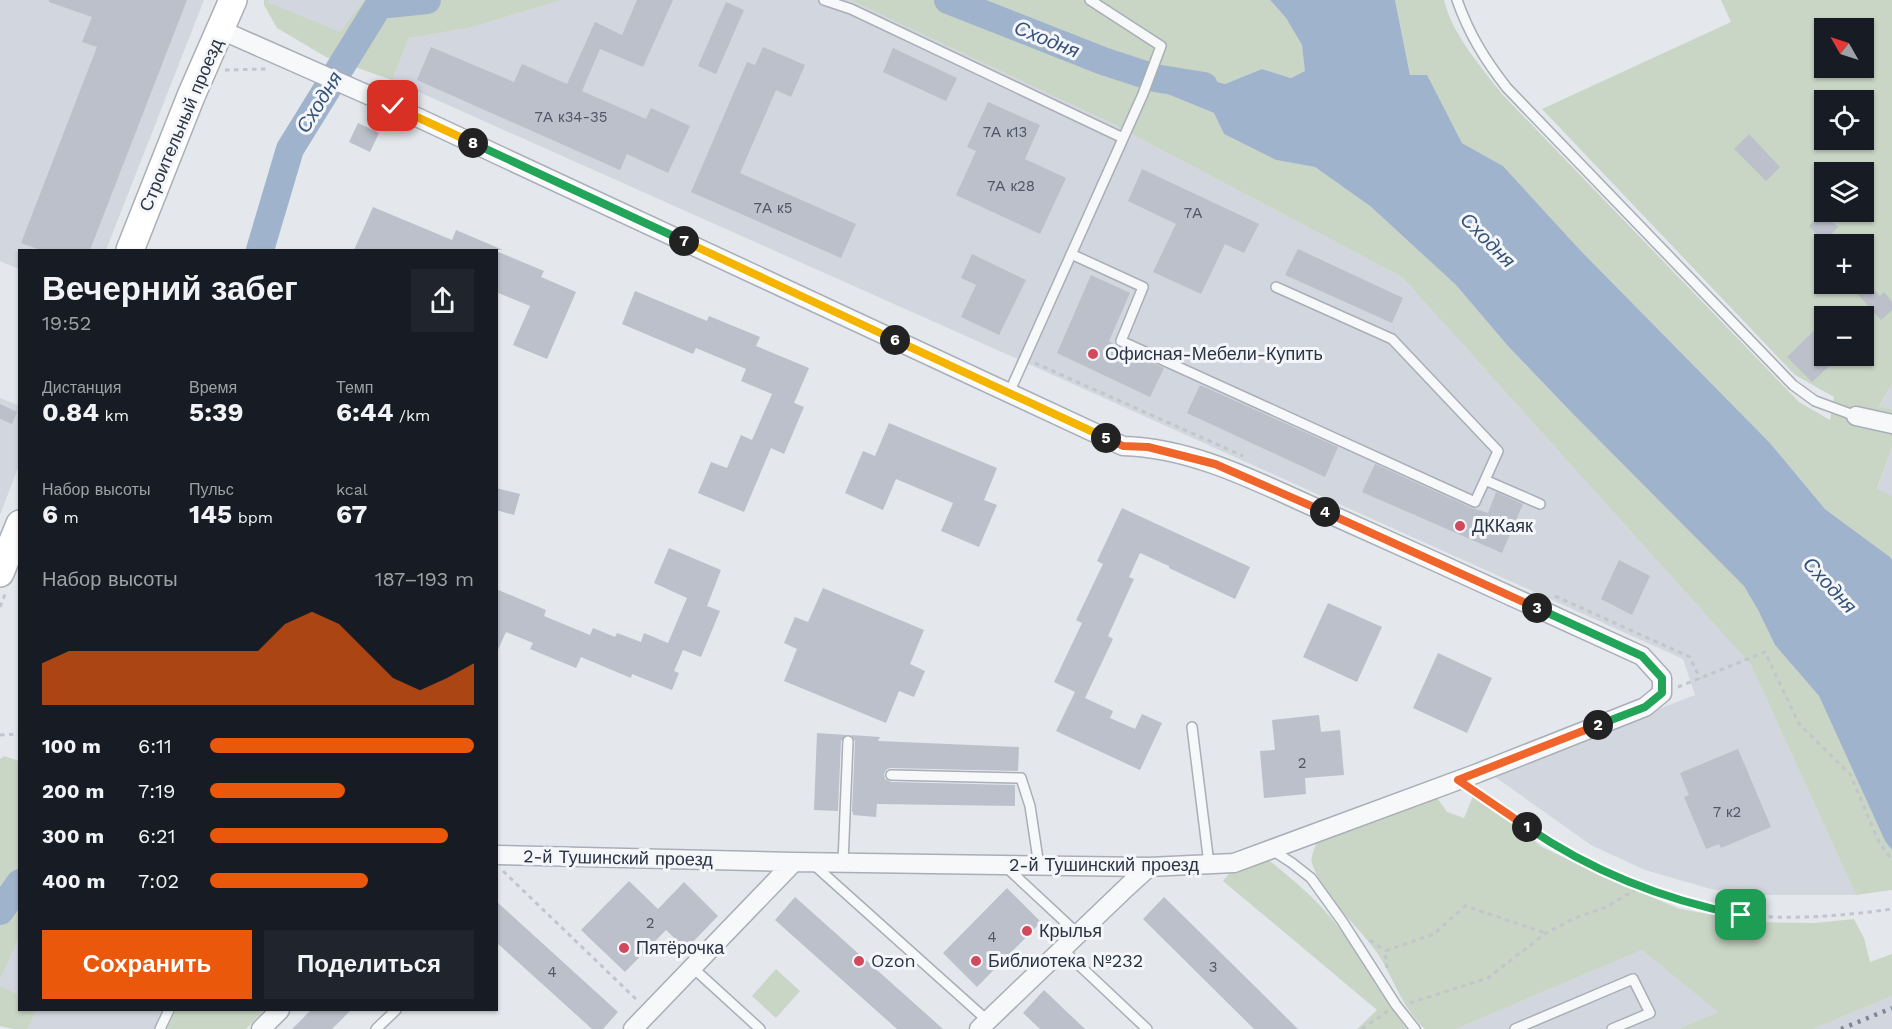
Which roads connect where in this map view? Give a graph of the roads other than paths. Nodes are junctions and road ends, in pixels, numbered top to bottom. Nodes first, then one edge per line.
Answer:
1 (233, 0) edge
2 (824, 0) edge
3 (1090, 0) edge
4 (1457, 0) edge
5 (221, 30) junction
6 (1123, 138) junction
7 (130, 249) edge
8 (1071, 254) junction
9 (1276, 287) dead end
10 (1009, 393) junction
11 (1856, 416) joint
12 (1892, 424) edge
13 (1485, 480) junction
14 (1540, 504) dead end
15 (18, 529) edge
16 (0, 573) edge
17 (1192, 727) dead end
18 (848, 741) dead end
19 (891, 775) dead end
20 (1270, 850) junction
21 (498, 855) edge
22 (803, 862) junction
23 (843, 863) junction
24 (1209, 864) junction
25 (1003, 865) junction
26 (1039, 866) junction
27 (1149, 867) junction
28 (1078, 934) junction
29 (1062, 949) junction
30 (692, 967) junction
31 (169, 1011) edge
32 (279, 1011) edge
33 (395, 1011) edge
34 (984, 1025) edge
35 (160, 1029) edge
36 (261, 1029) edge
37 (376, 1029) edge
38 (633, 1029) edge
39 (760, 1029) edge
40 (1147, 1029) edge
41 (1415, 1029) edge
42 (1515, 1029) edge
43 (1612, 1029) edge

1 - 5 street, Строительный проезд
2 - 6 lane
3 - 6 lane
4 - 11 lane
5 - 7 street, Строительный проезд
5 - 10 street
6 - 8 lane
8 - 10 lane
8 - 13 lane
9 - 13 lane
10 - 20 street, 2-й Тушинский проезд
11 - 12 street
13 - 14 lane
15 - 16 street
17 - 24 lane
18 - 23 lane
19 - 26 lane
20 - 24 street, 2-й Тушинский проезд
20 - 41 lane
21 - 22 street, 2-й Тушинский проезд
22 - 23 street, 2-й Тушинский проезд
22 - 30 street
22 - 34 lane
23 - 25 street, 2-й Тушинский проезд
24 - 27 street, 2-й Тушинский проезд
25 - 26 street, 2-й Тушинский проезд
25 - 28 lane
26 - 27 street, 2-й Тушинский проезд
27 - 28 street
28 - 29 street
29 - 34 street
29 - 40 lane
30 - 38 street
30 - 39 lane
31 - 35 lane
32 - 36 street
33 - 37 lane
42 - 43 lane

